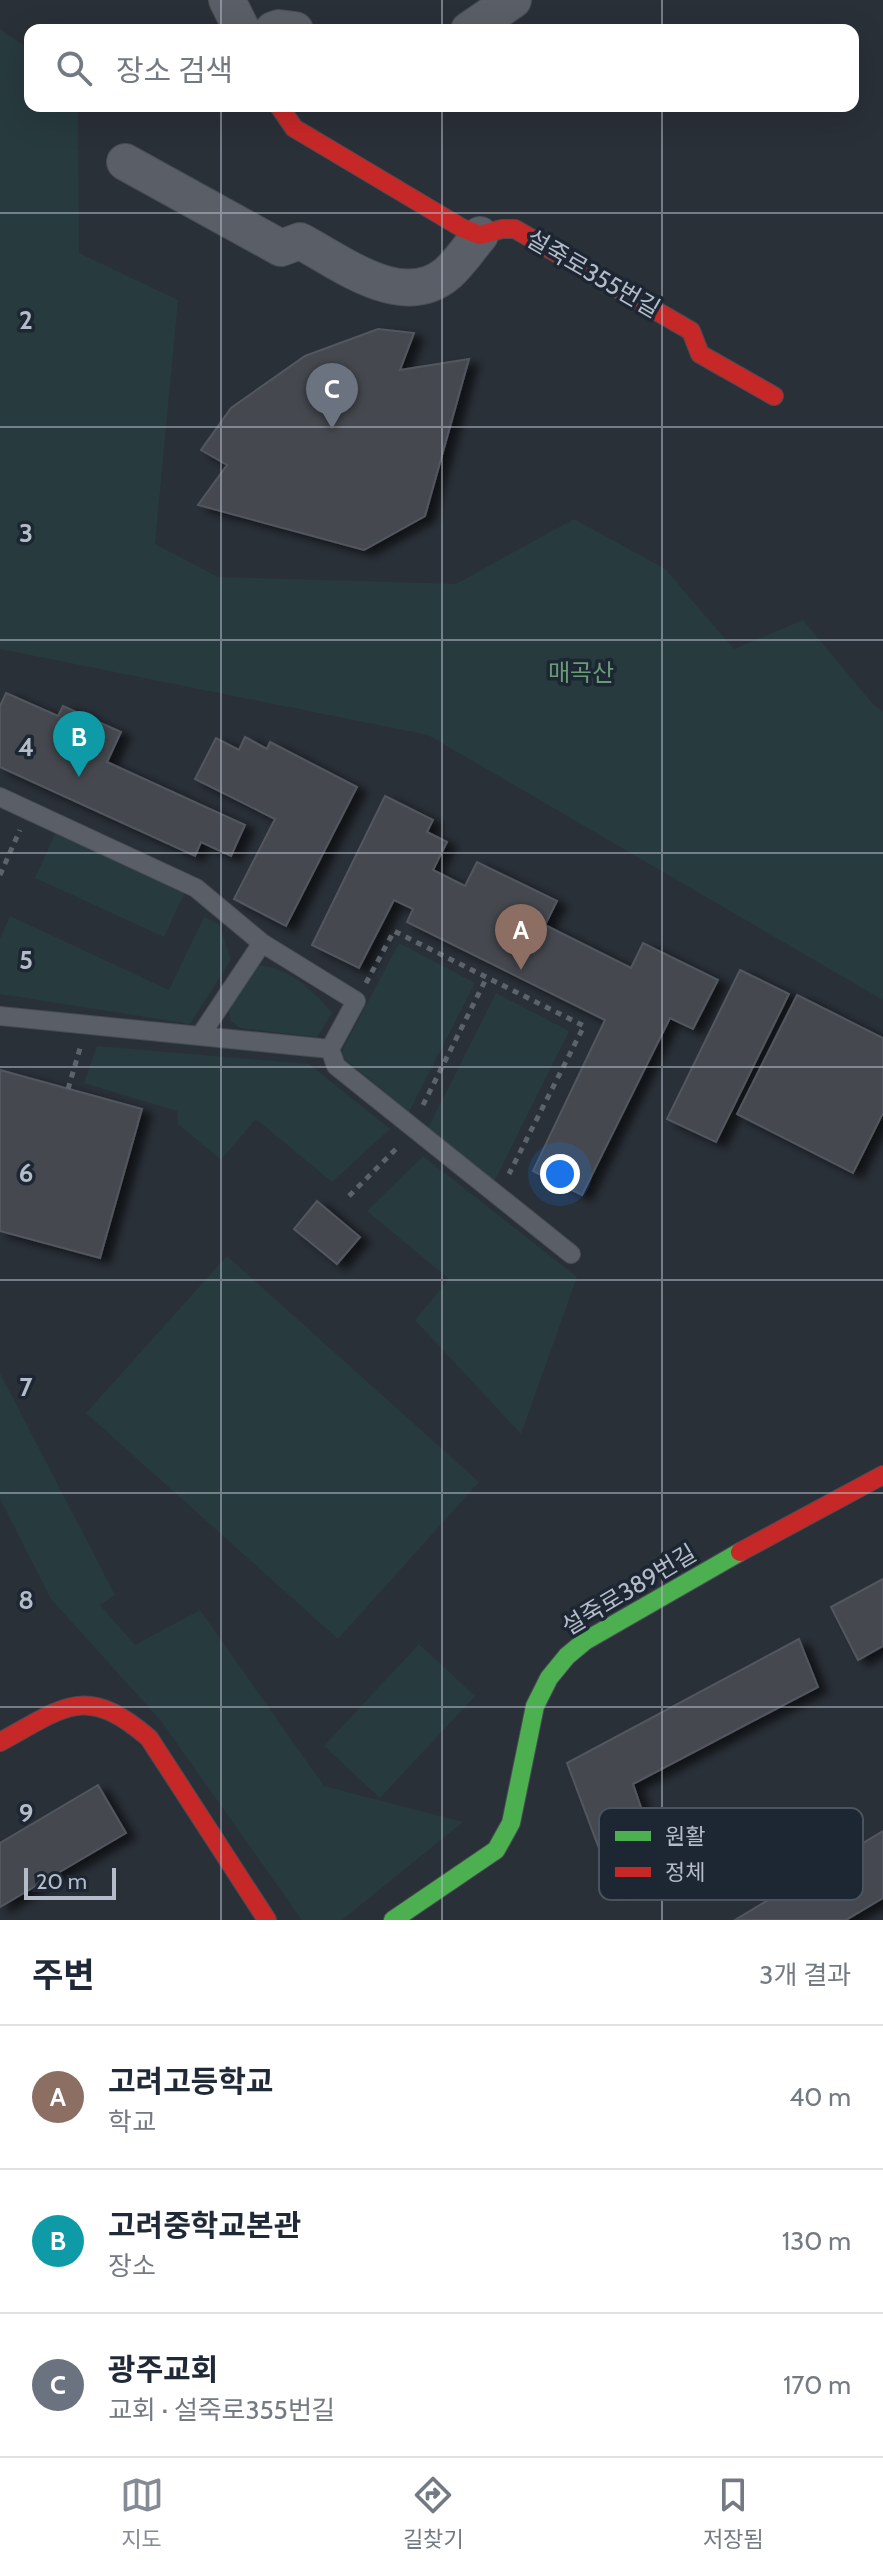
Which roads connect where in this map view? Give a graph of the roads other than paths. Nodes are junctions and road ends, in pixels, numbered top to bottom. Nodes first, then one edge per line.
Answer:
1 (227, 0) edge
2 (513, 0) edge
3 (239, 24) edge
4 (478, 24) edge
5 (283, 112) edge
6 (125, 162) dead end
7 (480, 235) junction
8 (774, 396) dead end
9 (0, 797) edge
10 (262, 943) junction
11 (0, 1016) edge
12 (200, 1036) junction
13 (330, 1049) junction
14 (571, 1254) dead end
15 (883, 1475) edge
16 (0, 1742) edge
17 (267, 1920) edge
18 (393, 1920) edge

1 - 3 street
2 - 4 street
5 - 7 street
6 - 7 street
7 - 8 street, 설죽로355번길
9 - 10 lane
10 - 12 lane
10 - 13 lane
11 - 12 lane
12 - 13 lane
13 - 14 lane
15 - 18 street, 설죽로389번길
16 - 17 street

